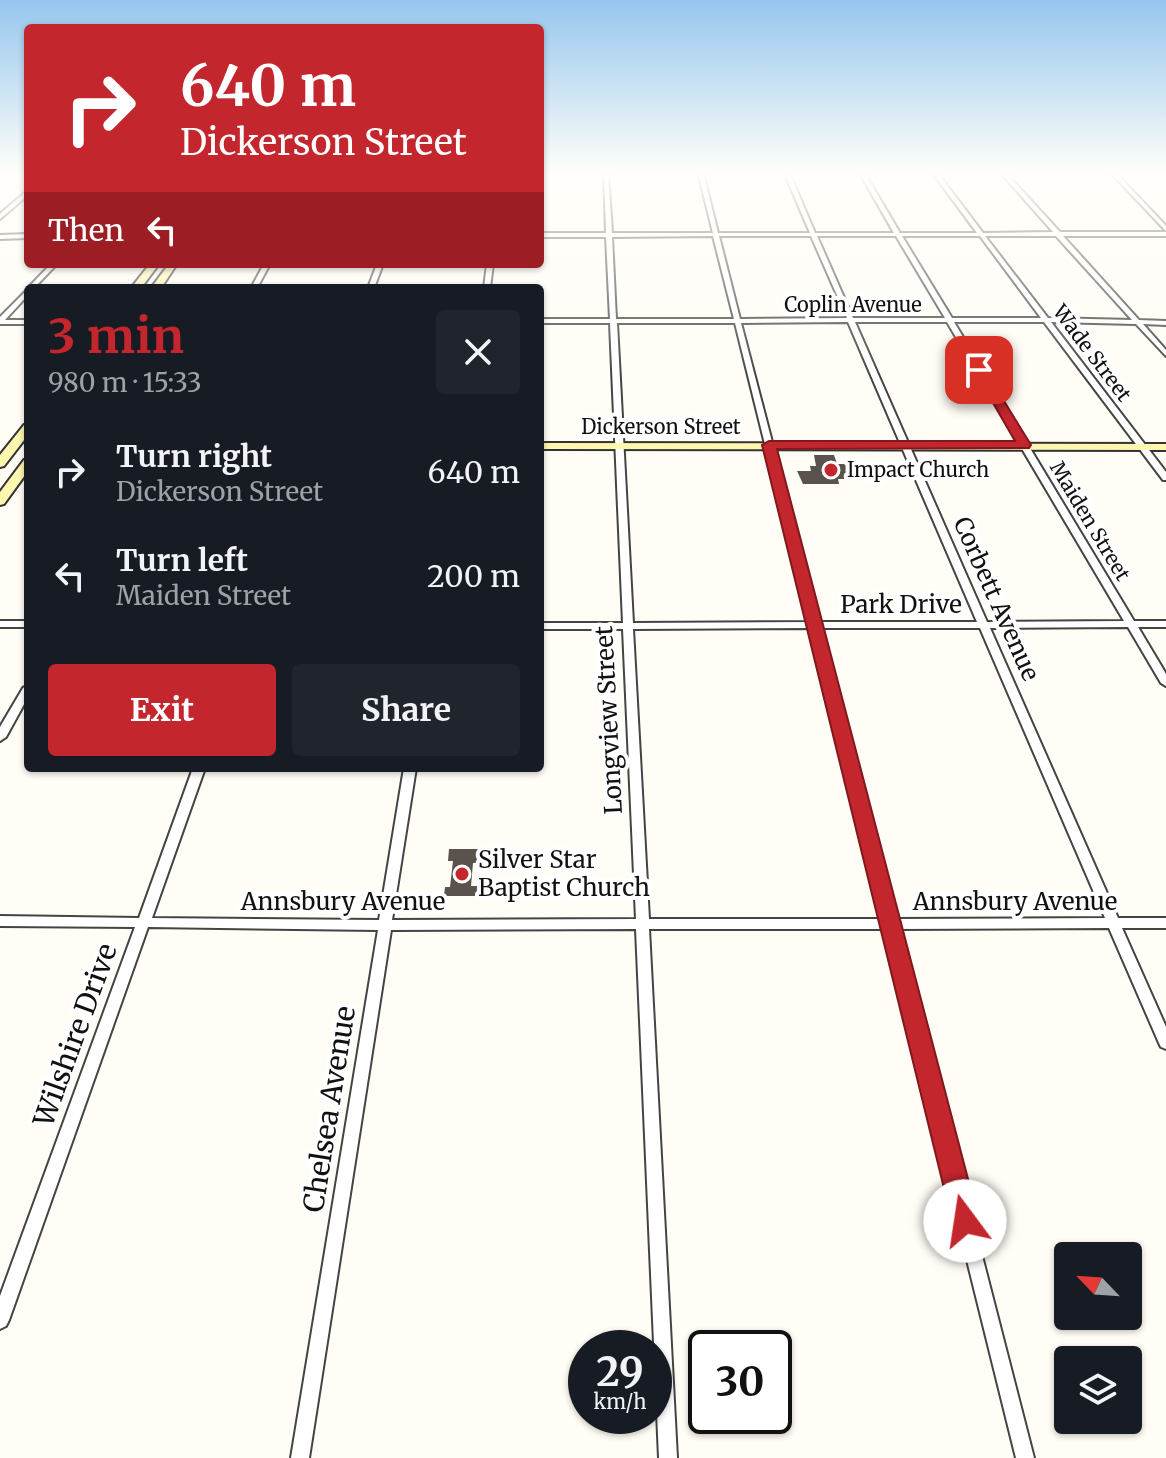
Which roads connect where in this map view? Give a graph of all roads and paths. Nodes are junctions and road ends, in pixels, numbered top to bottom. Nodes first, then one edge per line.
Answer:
1 (609, 240) edge
2 (717, 240) edge
3 (816, 240) edge
4 (902, 240) edge
5 (987, 240) edge
6 (1063, 240) edge
7 (50, 268) edge
8 (152, 268) edge
9 (36, 284) edge
10 (139, 284) edge
11 (24, 296) edge
12 (1047, 320) junction
13 (0, 321) edge
14 (544, 321) edge
15 (613, 321) junction
16 (738, 321) junction
17 (851, 321) junction
18 (950, 321) junction
19 (24, 322) edge
20 (1138, 323) junction
21 (1166, 323) edge
22 (1166, 354) edge
23 (24, 430) edge
24 (620, 445) junction
25 (769, 445) junction
26 (905, 445) junction
27 (1024, 445) junction
28 (6, 446) edge
29 (544, 446) edge
30 (1142, 446) junction
31 (1166, 447) edge
32 (0, 463) edge
33 (24, 468) edge
34 (1166, 478) edge
35 (0, 501) edge
36 (0, 624) edge
37 (24, 624) edge
38 (1131, 624) junction
39 (1166, 624) edge
40 (814, 625) junction
41 (983, 625) junction
42 (544, 626) edge
43 (629, 626) junction
44 (1166, 683) edge
45 (24, 695) edge
46 (0, 737) edge
47 (198, 772) edge
48 (409, 772) edge
49 (0, 921) edge
50 (142, 923) junction
51 (1114, 923) junction
52 (1166, 923) edge
53 (643, 924) junction
54 (890, 924) junction
55 (385, 925) junction
56 (1166, 1043) edge
57 (0, 1320) edge
58 (300, 1458) edge
59 (668, 1458) edge
60 (1025, 1458) edge

1 - 15 street, Longview Street
2 - 16 street
3 - 17 street, Corbett Avenue
4 - 18 street, Maiden Street
5 - 12 street, Wade Street
6 - 20 street
7 - 9 street
8 - 10 street
11 - 13 street
12 - 18 street, Coplin Avenue
12 - 20 street, Coplin Avenue
12 - 30 street, Wade Street
13 - 19 street
14 - 15 street, Coplin Avenue
15 - 16 street, Coplin Avenue
15 - 24 street, Longview Street
16 - 17 street, Coplin Avenue
16 - 25 street
17 - 18 street, Coplin Avenue
17 - 26 street, Corbett Avenue
18 - 27 street, Maiden Street
20 - 21 street, Coplin Avenue
20 - 22 street
23 - 28 street
24 - 25 street, Dickerson Street
24 - 29 street, Dickerson Street
24 - 43 street, Longview Street
25 - 26 street, Dickerson Street
25 - 40 street
26 - 27 street, Dickerson Street
26 - 41 street, Corbett Avenue
27 - 30 street, Dickerson Street
27 - 38 street, Maiden Street
28 - 32 street
30 - 31 street, Dickerson Street
30 - 34 street, Wade Street
33 - 35 street
36 - 37 street
38 - 39 street, Park Drive
38 - 41 street, Park Drive
38 - 44 street, Maiden Street
40 - 41 street, Park Drive
40 - 43 street, Park Drive
40 - 54 street
41 - 51 street, Corbett Avenue
42 - 43 street, Park Drive
43 - 53 street, Longview Street
45 - 46 street
47 - 50 street, Wilshire Drive
48 - 55 street, Chelsea Avenue
49 - 50 street, Annsbury Avenue
50 - 55 street, Annsbury Avenue
50 - 57 street, Wilshire Drive
51 - 52 street, Annsbury Avenue
51 - 54 street, Annsbury Avenue
51 - 56 street, Corbett Avenue
53 - 54 street, Annsbury Avenue
53 - 55 street, Annsbury Avenue
53 - 59 street, Longview Street
54 - 60 street
55 - 58 street, Chelsea Avenue

